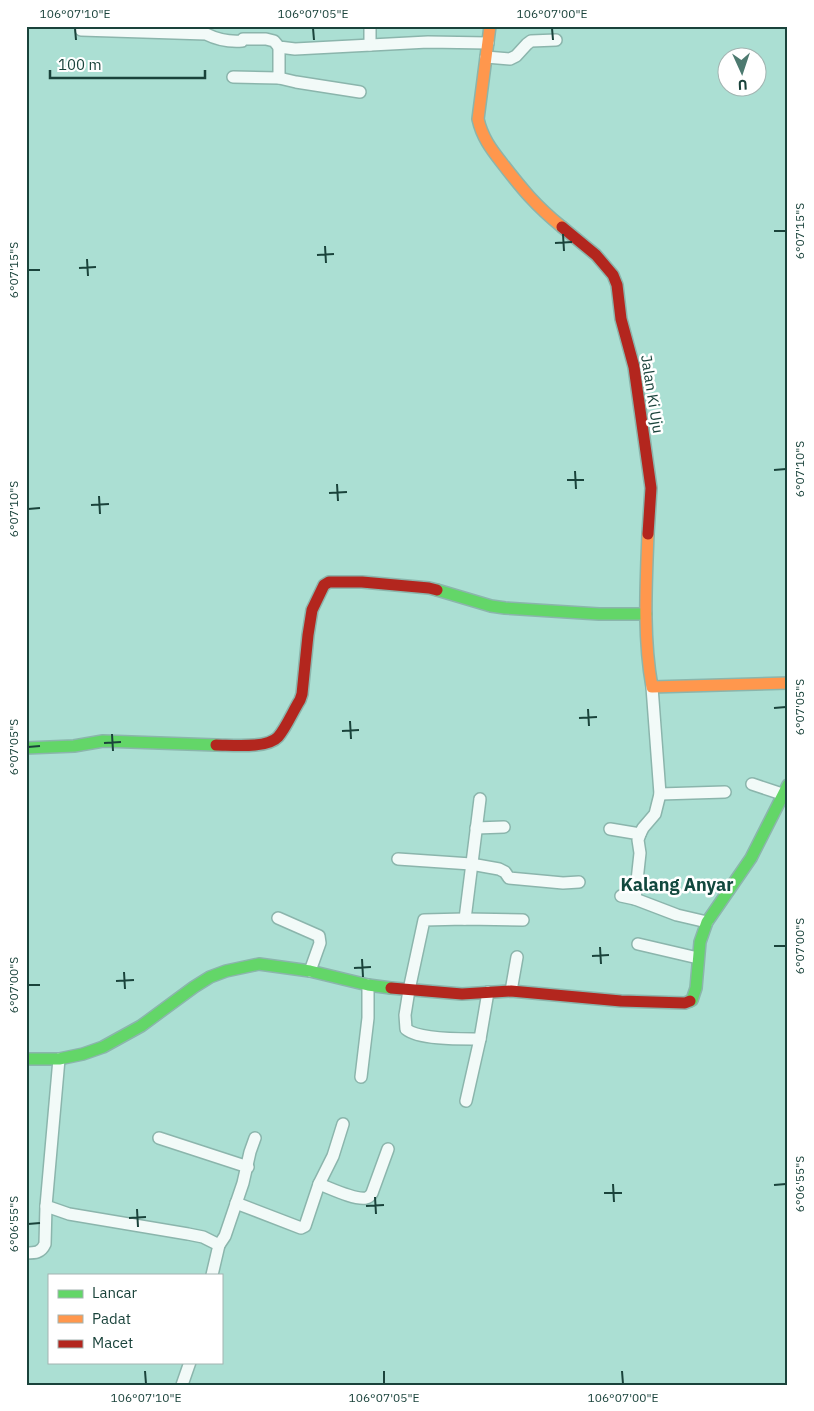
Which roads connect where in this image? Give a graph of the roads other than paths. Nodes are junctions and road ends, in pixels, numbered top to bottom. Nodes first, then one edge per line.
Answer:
1 (370, 26) edge
2 (490, 26) edge
3 (142, 29) edge
4 (81, 30) dead end
5 (556, 40) dead end
6 (488, 43) junction
7 (370, 45) junction
8 (279, 47) junction
9 (486, 57) junction
10 (233, 78) dead end
11 (279, 78) junction
12 (360, 92) dead end
13 (646, 614) junction
14 (788, 683) edge
15 (652, 687) junction
16 (26, 748) edge
17 (752, 784) dead end
18 (785, 790) edge
19 (726, 792) dead end
20 (660, 794) junction
21 (480, 799) dead end
22 (504, 827) dead end
23 (476, 828) junction
24 (610, 829) dead end
25 (640, 834) junction
26 (398, 859) dead end
27 (471, 864) junction
28 (579, 882) dead end
29 (621, 896) dead end
30 (634, 899) junction
31 (278, 918) dead end
32 (465, 919) junction
33 (523, 920) dead end
34 (707, 922) junction
35 (638, 944) dead end
36 (517, 957) dead end
37 (698, 958) junction
38 (310, 971) junction
39 (368, 985) junction
40 (409, 990) junction
41 (511, 991) junction
42 (488, 992) junction
43 (480, 1039) junction
44 (26, 1059) edge
45 (60, 1060) junction
46 (361, 1077) dead end
47 (466, 1101) dead end
48 (344, 1124) dead end
49 (159, 1138) dead end
50 (255, 1138) dead end
51 (388, 1149) dead end
52 (248, 1167) junction
53 (319, 1184) junction
54 (236, 1203) junction
55 (46, 1206) junction
56 (219, 1245) junction
57 (26, 1252) edge
58 (212, 1274) edge
59 (189, 1364) edge
60 (182, 1385) edge

1 - 7 street
2 - 6 street, Jalan Ki Uju
3 - 4 street
3 - 8 street
5 - 9 street
6 - 7 street
6 - 9 street, Jalan Ki Uju
7 - 8 street
8 - 11 street
9 - 13 street, Jalan Ki Uju
10 - 11 street
11 - 12 street
13 - 15 street, Jalan Ki Uju
13 - 16 street
14 - 15 street
15 - 20 street
17 - 18 street
18 - 34 street
19 - 20 street
20 - 25 street
21 - 23 street
22 - 23 street
23 - 27 street
24 - 25 street
25 - 30 street
26 - 27 street
27 - 28 street
27 - 32 street
29 - 30 street
30 - 34 street
31 - 38 street
32 - 33 street
32 - 40 street
34 - 37 street
35 - 37 street
36 - 41 street
37 - 41 street
38 - 39 street
38 - 45 street
39 - 40 street
39 - 46 street
40 - 42 street
40 - 43 street
41 - 42 street
42 - 43 street
43 - 47 street
44 - 45 street
45 - 55 street
48 - 53 street
49 - 52 street
50 - 52 street
51 - 53 street
52 - 54 street
53 - 54 street
54 - 56 street
55 - 56 street
55 - 57 street
56 - 58 street
59 - 60 street

